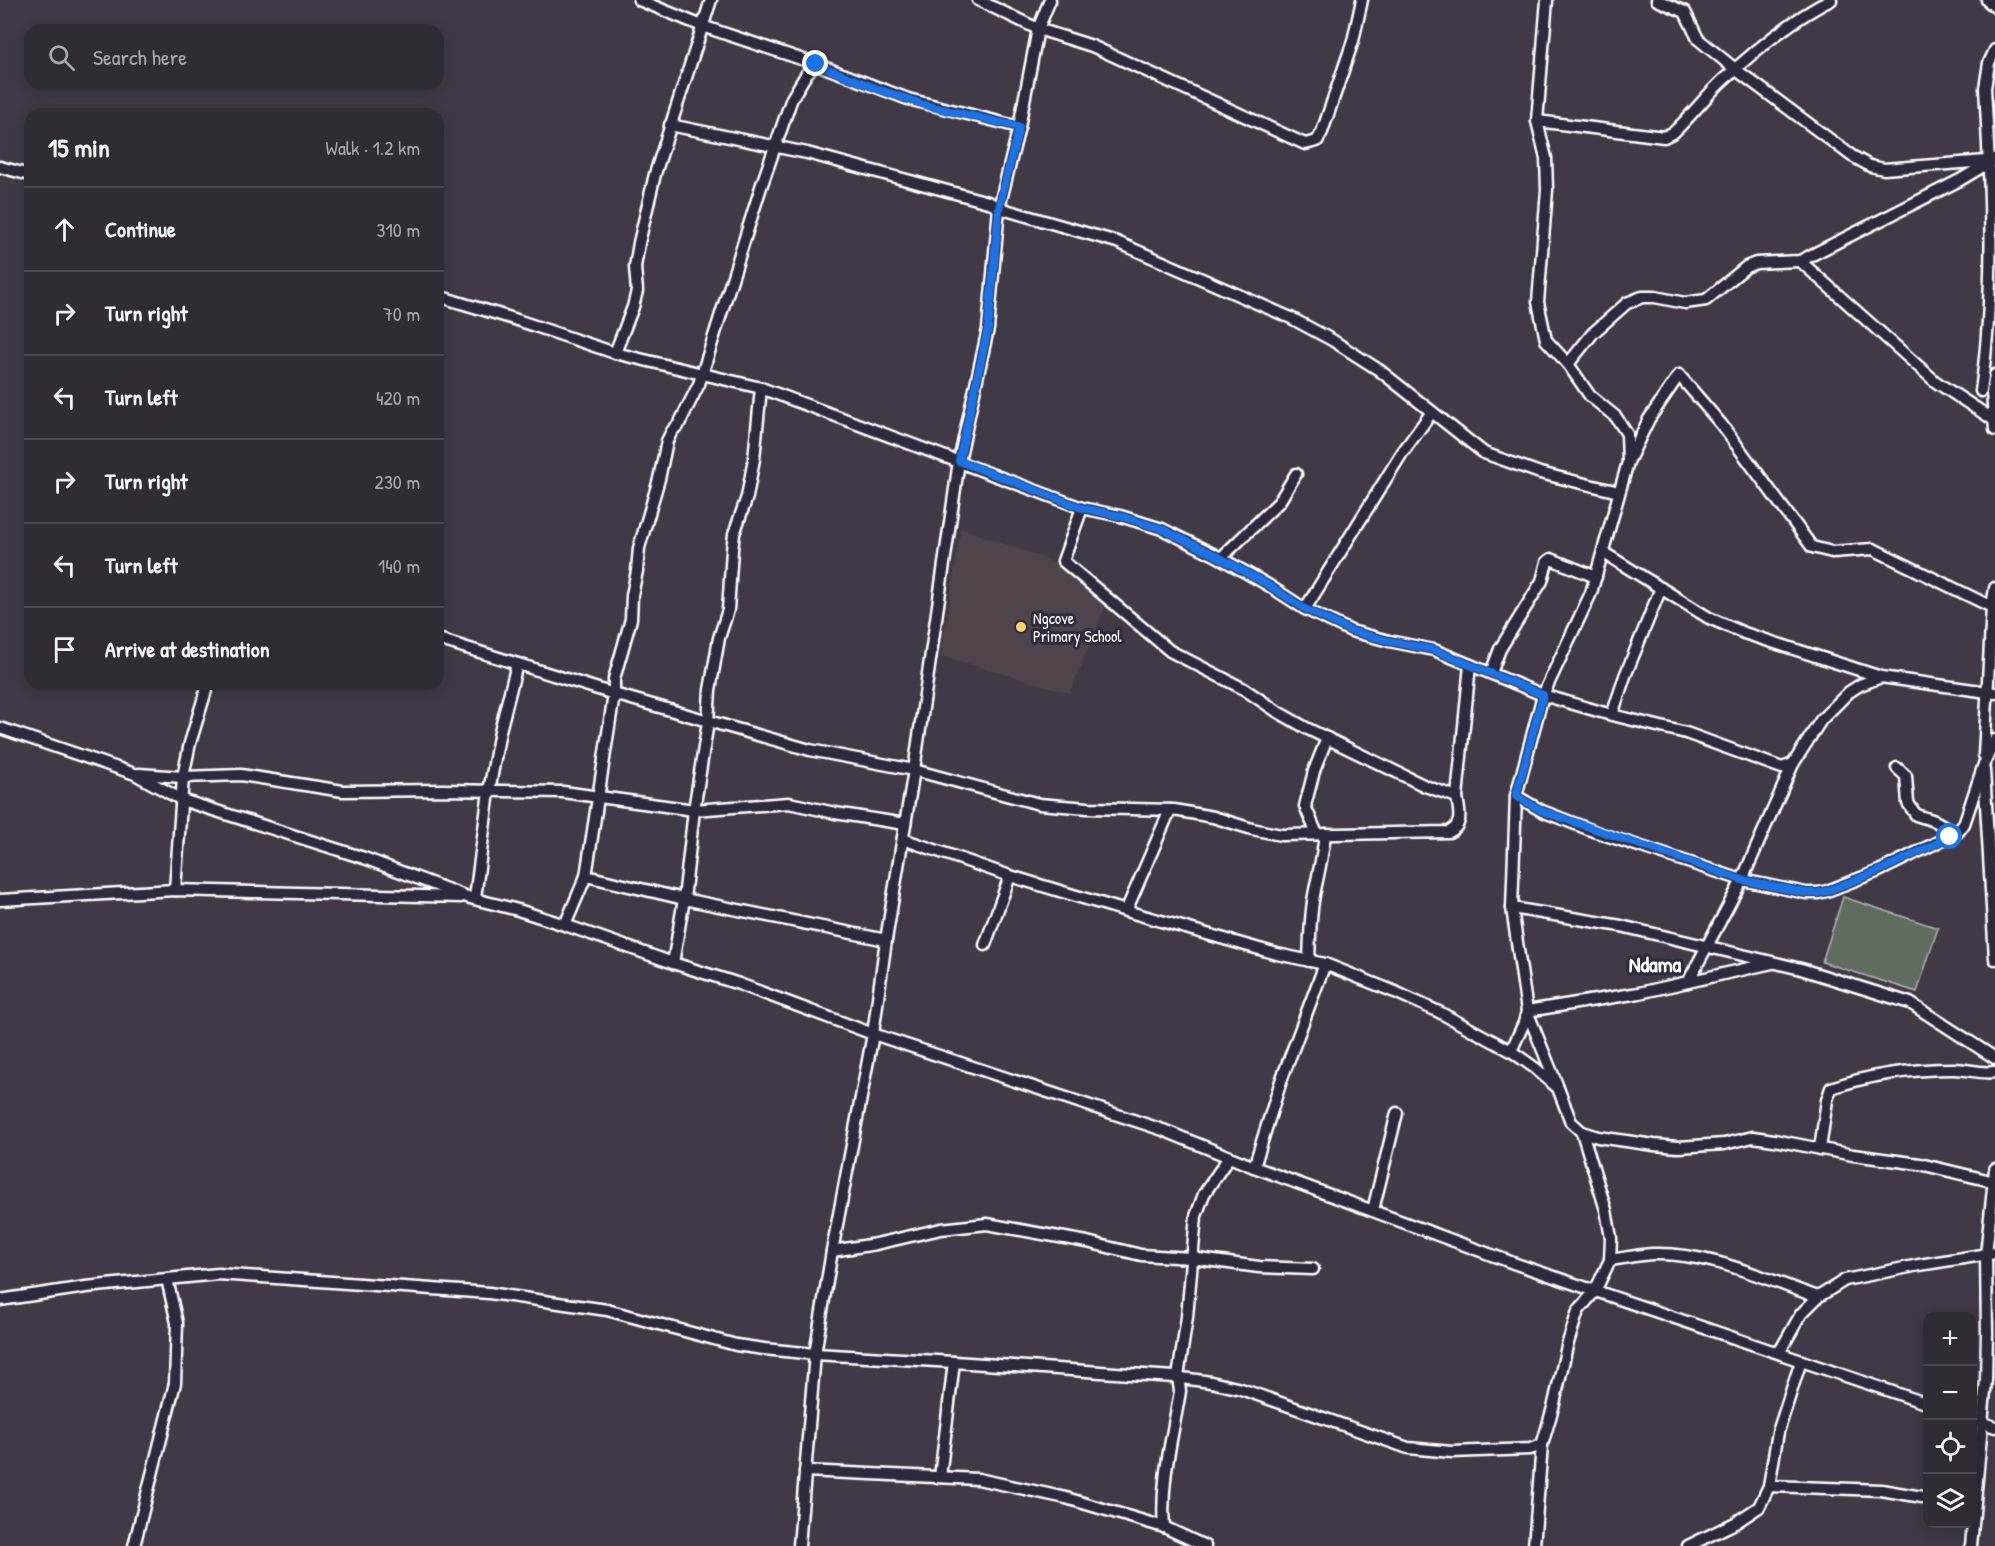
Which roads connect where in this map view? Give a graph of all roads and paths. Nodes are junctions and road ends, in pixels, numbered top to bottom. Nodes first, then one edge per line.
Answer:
1 (639, 0) edge
2 (711, 0) edge
3 (978, 0) edge
4 (1050, 0) edge
5 (1362, 0) edge
6 (1547, 0) edge
7 (1657, 0) edge
8 (1831, 0) edge
9 (1987, 0) edge
10 (1995, 7) edge
11 (702, 26) junction
12 (1038, 28) junction
13 (1995, 50) edge
14 (816, 64) junction
15 (1735, 69) junction
16 (1537, 121) junction
17 (670, 125) junction
18 (1019, 127) junction
19 (776, 146) junction
20 (1992, 160) edge
21 (0, 167) edge
22 (24, 173) edge
23 (999, 208) junction
24 (1800, 261) junction
25 (444, 298) edge
26 (615, 353) junction
27 (1568, 364) junction
28 (702, 374) junction
29 (1995, 374) edge
30 (761, 388) junction
31 (1981, 391) junction
32 (1969, 405) junction
33 (1432, 412) junction
34 (1994, 425) edge
35 (959, 461) junction
36 (1628, 462) junction
37 (1296, 474) dead end
38 (1619, 492) junction
39 (1082, 508) junction
40 (1604, 553) junction
41 (1221, 558) junction
42 (1596, 576) junction
43 (1661, 588) junction
44 (1995, 588) edge
45 (1992, 607) junction
46 (1305, 609) junction
47 (444, 641) edge
48 (517, 664) junction
49 (1470, 664) junction
50 (1491, 673) junction
51 (1881, 677) junction
52 (206, 690) edge
53 (1991, 693) edge
54 (614, 694) junction
55 (1543, 695) junction
56 (1612, 715) junction
57 (708, 722) junction
58 (0, 728) edge
59 (1327, 738) junction
60 (1995, 740) edge
61 (1793, 764) junction
62 (1983, 764) junction
63 (1897, 768) dead end
64 (914, 770) junction
65 (135, 774) junction
66 (183, 777) junction
67 (489, 790) junction
68 (1516, 796) junction
69 (598, 797) junction
70 (1457, 797) junction
71 (182, 800) junction
72 (694, 810) junction
73 (1170, 810) junction
74 (905, 824) junction
75 (1956, 833) junction
76 (1321, 834) junction
77 (903, 838) junction
78 (586, 876) junction
79 (1010, 876) junction
80 (1742, 880) junction
81 (175, 890) junction
82 (472, 898) junction
83 (684, 899) junction
84 (0, 900) edge
85 (1512, 908) junction
86 (1126, 911) junction
87 (565, 924) junction
88 (886, 939) junction
89 (985, 945) dead end
90 (1707, 946) junction
91 (1995, 959) edge
92 (1309, 961) junction
93 (1775, 962) junction
94 (673, 963) junction
95 (1325, 964) junction
96 (1688, 982) junction
97 (1527, 1011) junction
98 (873, 1034) junction
99 (1511, 1051) junction
100 (1995, 1058) edge
101 (1995, 1072) edge
102 (1558, 1088) junction
103 (1397, 1113) dead end
104 (1582, 1132) junction
105 (1820, 1149) junction
106 (1229, 1157) junction
107 (1254, 1167) junction
108 (1995, 1169) edge
109 (1995, 1182) edge
110 (1373, 1210) junction
111 (832, 1251) junction
112 (1990, 1254) edge
113 (1191, 1258) junction
114 (1610, 1260) junction
115 (1313, 1269) dead end
116 (167, 1279) junction
117 (1595, 1291) junction
118 (1818, 1297) junction
119 (0, 1300) edge
120 (1779, 1353) junction
121 (815, 1354) junction
122 (1991, 1358) edge
123 (1801, 1361) junction
124 (954, 1362) junction
125 (1178, 1377) junction
126 (1923, 1402) edge
127 (1977, 1421) edge
128 (1995, 1427) edge
129 (1542, 1445) junction
130 (805, 1471) junction
131 (1975, 1474) edge
132 (940, 1477) junction
133 (1769, 1486) junction
134 (1923, 1497) edge
135 (1164, 1527) junction
136 (134, 1546) edge
137 (799, 1546) edge
138 (1205, 1546) edge
139 (1534, 1546) edge
140 (1688, 1546) edge
141 (1971, 1546) edge

1 - 11 street
2 - 11 street
3 - 12 street
4 - 12 street
5 - 12 street
6 - 16 street
7 - 15 street
8 - 15 street
9 - 10 street
11 - 14 street
11 - 17 street
12 - 18 street
13 - 20 street
14 - 18 street
14 - 19 street
15 - 16 street
15 - 20 street
16 - 27 street
17 - 19 street
17 - 26 street
18 - 23 street
19 - 23 street
19 - 28 street
20 - 24 street
20 - 31 street
21 - 22 street
23 - 33 street
23 - 35 street
24 - 27 street
24 - 32 street
25 - 26 street
26 - 28 street
27 - 36 street
28 - 30 street
28 - 54 street
29 - 31 street
29 - 34 street
30 - 35 street
30 - 57 street
31 - 32 street
32 - 34 street
33 - 38 street
33 - 46 street
35 - 39 street
35 - 64 street
36 - 38 street
36 - 45 street
37 - 41 street
38 - 40 street
39 - 41 street
39 - 59 street
40 - 42 street
40 - 43 street
41 - 46 street
42 - 50 street
42 - 55 street
43 - 51 street
43 - 56 street
44 - 45 street
45 - 53 street
46 - 49 street
47 - 48 street
48 - 54 street
48 - 67 street
49 - 50 street
49 - 70 street
50 - 55 street
51 - 53 street
51 - 61 street
52 - 66 street
53 - 62 street
54 - 57 street
54 - 69 street
55 - 56 street
55 - 68 street
56 - 61 street
57 - 64 street
57 - 72 street
58 - 65 street
59 - 70 street
59 - 76 street
60 - 62 street
61 - 80 street
62 - 75 street
62 - 91 street
63 - 75 street
64 - 73 street
64 - 74 street
65 - 66 street
65 - 71 street
66 - 67 street
66 - 71 street
67 - 69 street
67 - 82 street
68 - 80 street
68 - 85 street
69 - 72 street
69 - 78 street
70 - 76 street
71 - 81 street
71 - 82 street
72 - 74 street
72 - 83 street
73 - 76 street
73 - 86 street
74 - 77 street
75 - 80 street
76 - 92 street
77 - 79 street
77 - 88 street
78 - 83 street
78 - 87 street
79 - 86 street
79 - 89 street
80 - 90 street
81 - 82 street
81 - 84 street
82 - 87 street
83 - 88 street
83 - 94 street
85 - 90 street
85 - 97 street
86 - 92 street
87 - 94 street
88 - 98 street
90 - 93 street
90 - 96 street
92 - 95 street
93 - 96 street
93 - 100 street
94 - 98 street
95 - 99 street
95 - 107 street
96 - 97 street
97 - 99 street
97 - 102 street
98 - 106 street
98 - 111 street
99 - 102 street
101 - 105 street
102 - 104 street
103 - 110 street
104 - 105 street
104 - 114 street
105 - 109 street
106 - 107 street
106 - 113 street
107 - 110 street
108 - 109 street
109 - 112 street
110 - 117 street
111 - 113 street
111 - 121 street
112 - 118 street
112 - 122 street
113 - 115 street
113 - 125 street
114 - 117 street
114 - 118 street
116 - 119 street
116 - 121 street
116 - 136 street
117 - 120 street
117 - 129 street
118 - 120 street
120 - 123 street
121 - 124 street
121 - 130 street
122 - 127 street
123 - 126 street
123 - 133 street
124 - 125 street
124 - 132 street
125 - 129 street
125 - 135 street
127 - 128 street
129 - 139 street
130 - 132 street
130 - 137 street
131 - 141 street
132 - 135 street
133 - 134 street
133 - 140 street
135 - 138 street

